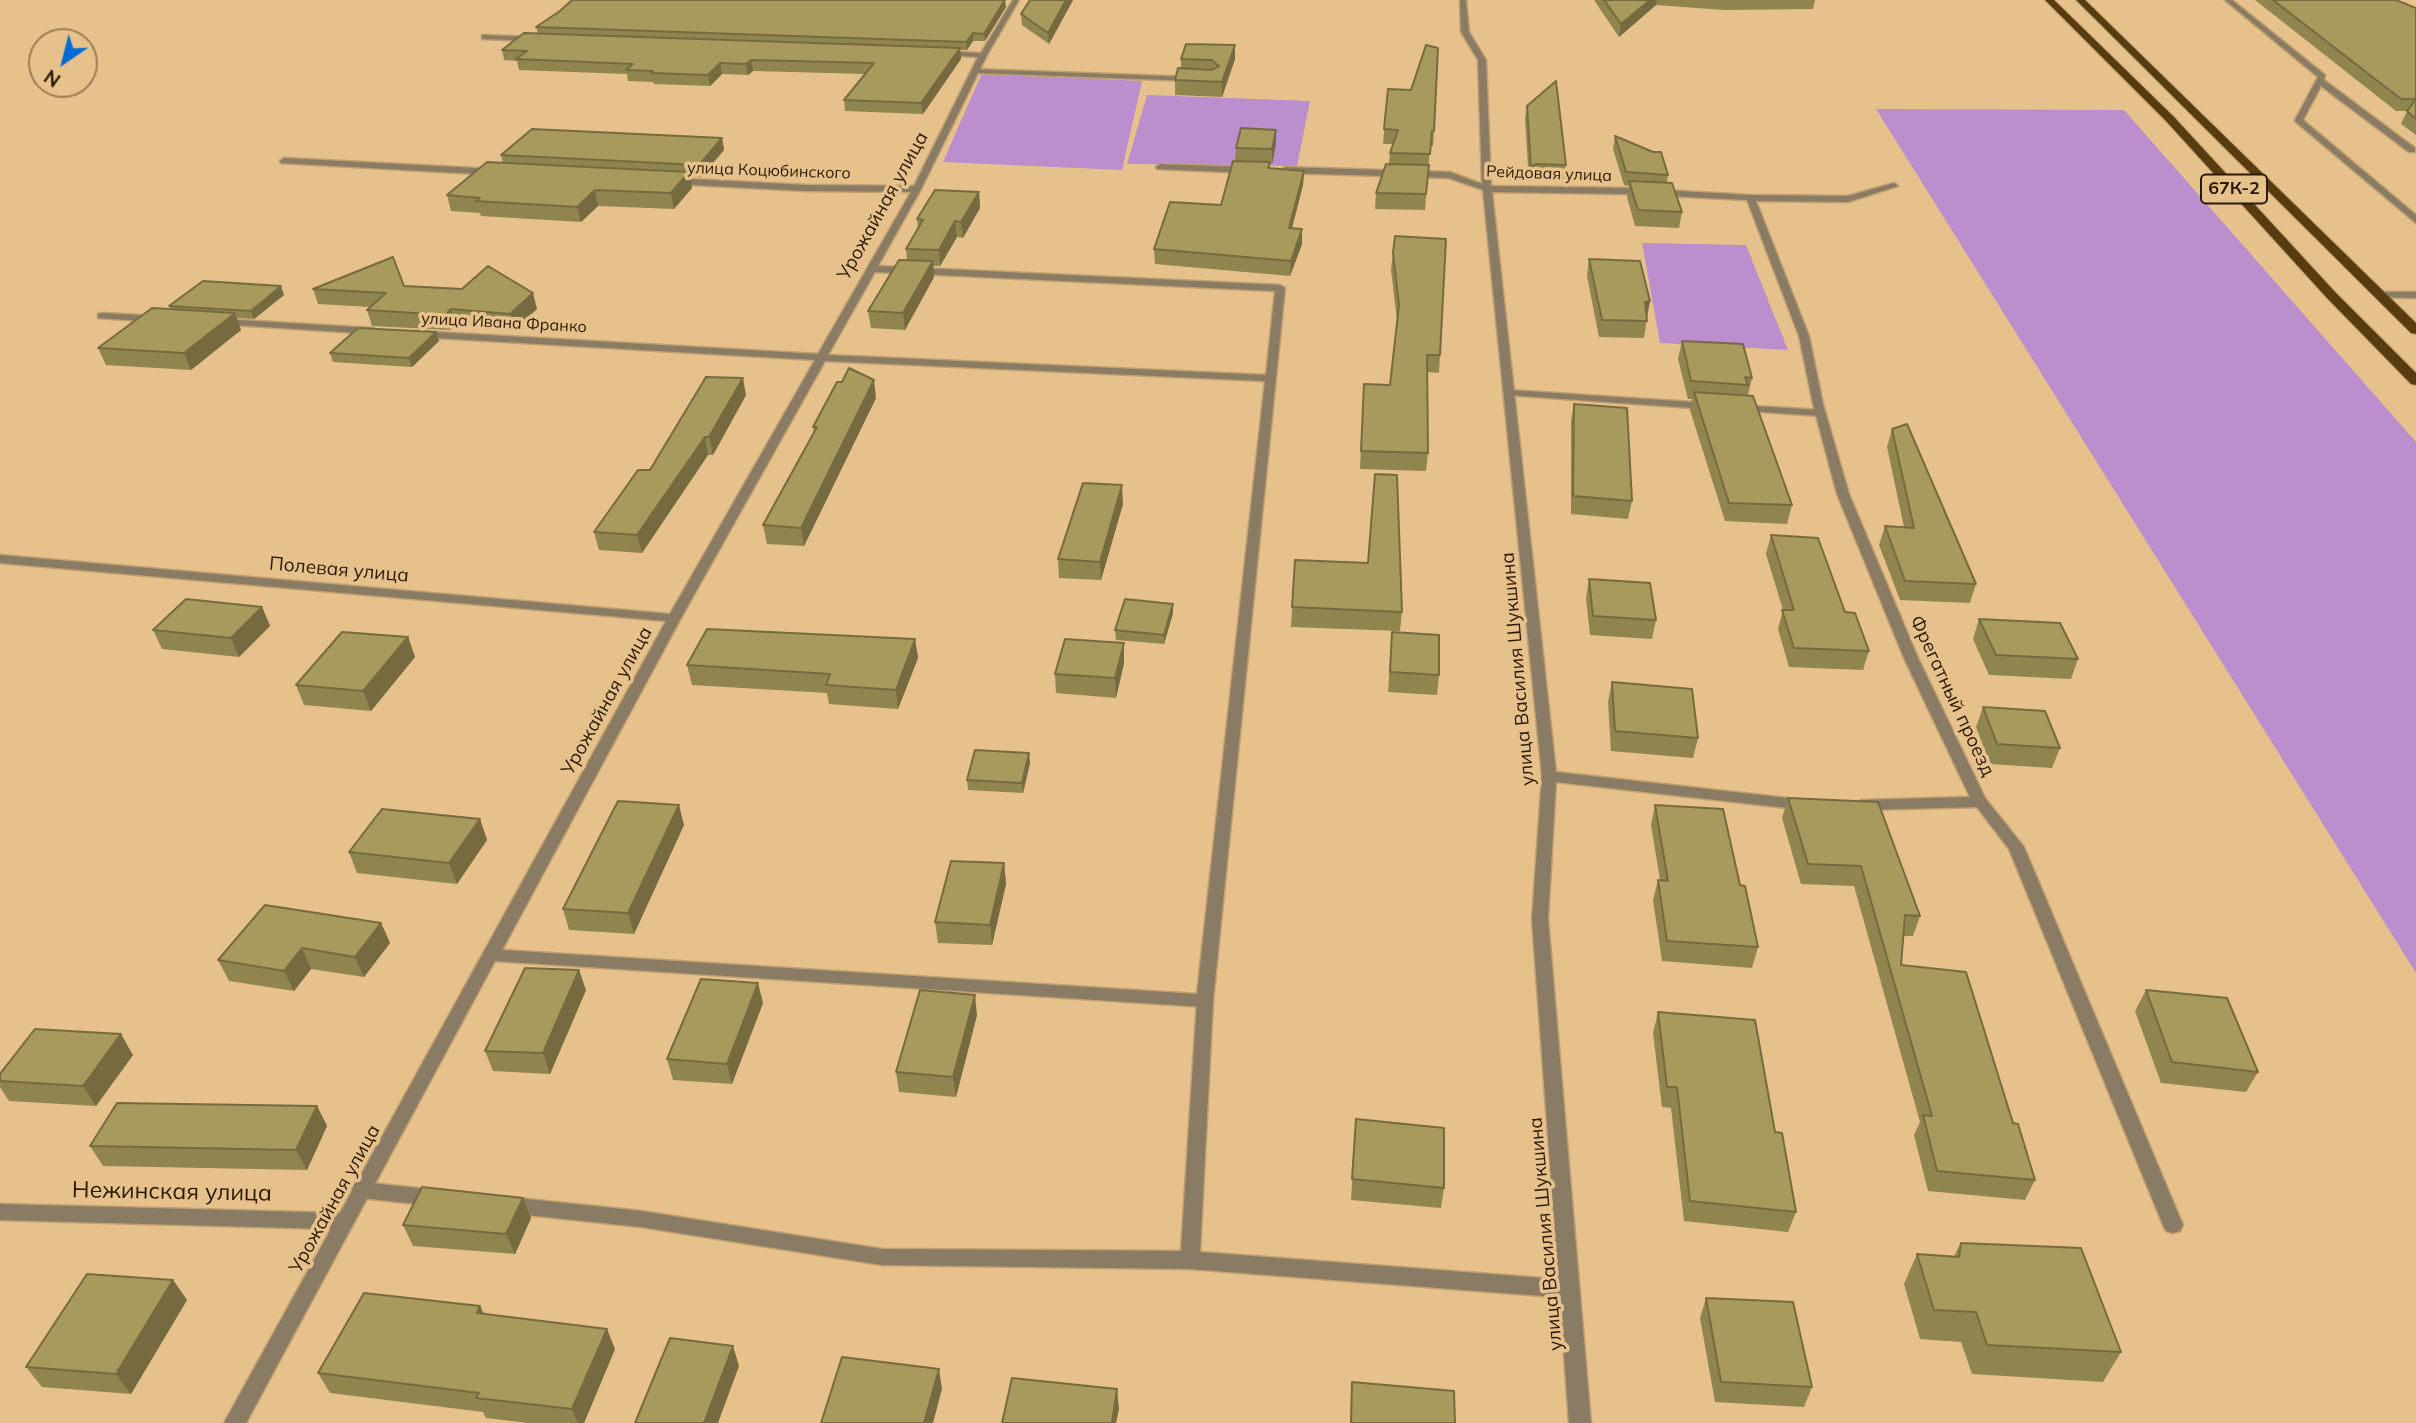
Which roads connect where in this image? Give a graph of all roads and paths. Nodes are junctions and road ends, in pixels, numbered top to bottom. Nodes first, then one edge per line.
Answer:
1 (1016, 0) edge
2 (1463, 0) edge
3 (2049, 0) edge
4 (2080, 0) edge
5 (2228, 0) edge
6 (485, 37) dead end
7 (540, 39) edge
8 (927, 53) edge
9 (982, 55) junction
10 (976, 71) junction
11 (1198, 79) edge
12 (2320, 81) junction
13 (2415, 151) edge
14 (284, 160) dead end
15 (1160, 167) dead end
16 (1256, 170) edge
17 (1270, 170) edge
18 (504, 172) edge
19 (669, 181) edge
20 (1894, 186) dead end
21 (917, 189) junction
22 (1487, 189) junction
23 (1750, 198) junction
24 (2416, 220) edge
25 (871, 269) junction
26 (2380, 295) junction
27 (2416, 295) edge
28 (102, 316) dead end
29 (171, 320) edge
30 (212, 322) edge
31 (2416, 330) edge
32 (378, 331) edge
33 (406, 333) edge
34 (820, 357) junction
35 (1271, 378) junction
36 (2416, 381) edge
37 (1510, 394) junction
38 (1821, 413) junction
39 (0, 559) edge
40 (674, 618) junction
41 (1549, 776) junction
42 (1980, 802) junction
43 (1814, 806) edge
44 (1842, 806) edge
45 (490, 955) junction
46 (1205, 1002) junction
47 (361, 1190) junction
48 (454, 1200) edge
49 (494, 1204) edge
50 (0, 1212) edge
51 (344, 1221) junction
52 (2173, 1225) dead end
53 (1190, 1260) junction
54 (1569, 1289) junction
55 (235, 1423) edge
56 (1580, 1423) edge

1 - 9 street, Урожайная улица
2 - 22 street, улица Василия Шукшина
3 - 36 main road, 67К-2
4 - 26 main road, 67К-2
5 - 12 street
6 - 7 street
8 - 9 street
9 - 10 street, Урожайная улица
10 - 11 street
10 - 21 street, Урожайная улица
12 - 13 street
12 - 24 street
14 - 18 street
15 - 16 street
17 - 22 street, Рейдовая улица
19 - 21 street, улица Коцюбинского
20 - 23 street, Рейдовая улица
21 - 25 street, Урожайная улица
22 - 23 street, Рейдовая улица
22 - 37 street, улица Василия Шукшина
23 - 38 street, Фрегатный проезд
25 - 34 street, Урожайная улица
25 - 35 street
26 - 27 street
26 - 31 main road, 67К-2
28 - 29 street
30 - 32 street
33 - 34 street, улица Ивана Франко
34 - 35 street, улица Ивана Франко
34 - 40 street, Урожайная улица
35 - 46 street
37 - 38 street
37 - 41 street, улица Василия Шукшина
38 - 42 street, Фрегатный проезд
39 - 40 street, Полевая улица
40 - 45 street, Урожайная улица
41 - 43 street
41 - 54 street, улица Василия Шукшина
42 - 44 street, Фрегатный проезд
42 - 52 street
45 - 46 street
45 - 47 street, Урожайная улица
46 - 53 street
47 - 48 street
47 - 51 street, Урожайная улица
49 - 53 street
50 - 51 street, Нежинская улица
51 - 55 street, Урожайная улица
53 - 54 street
54 - 56 street, улица Василия Шукшина

